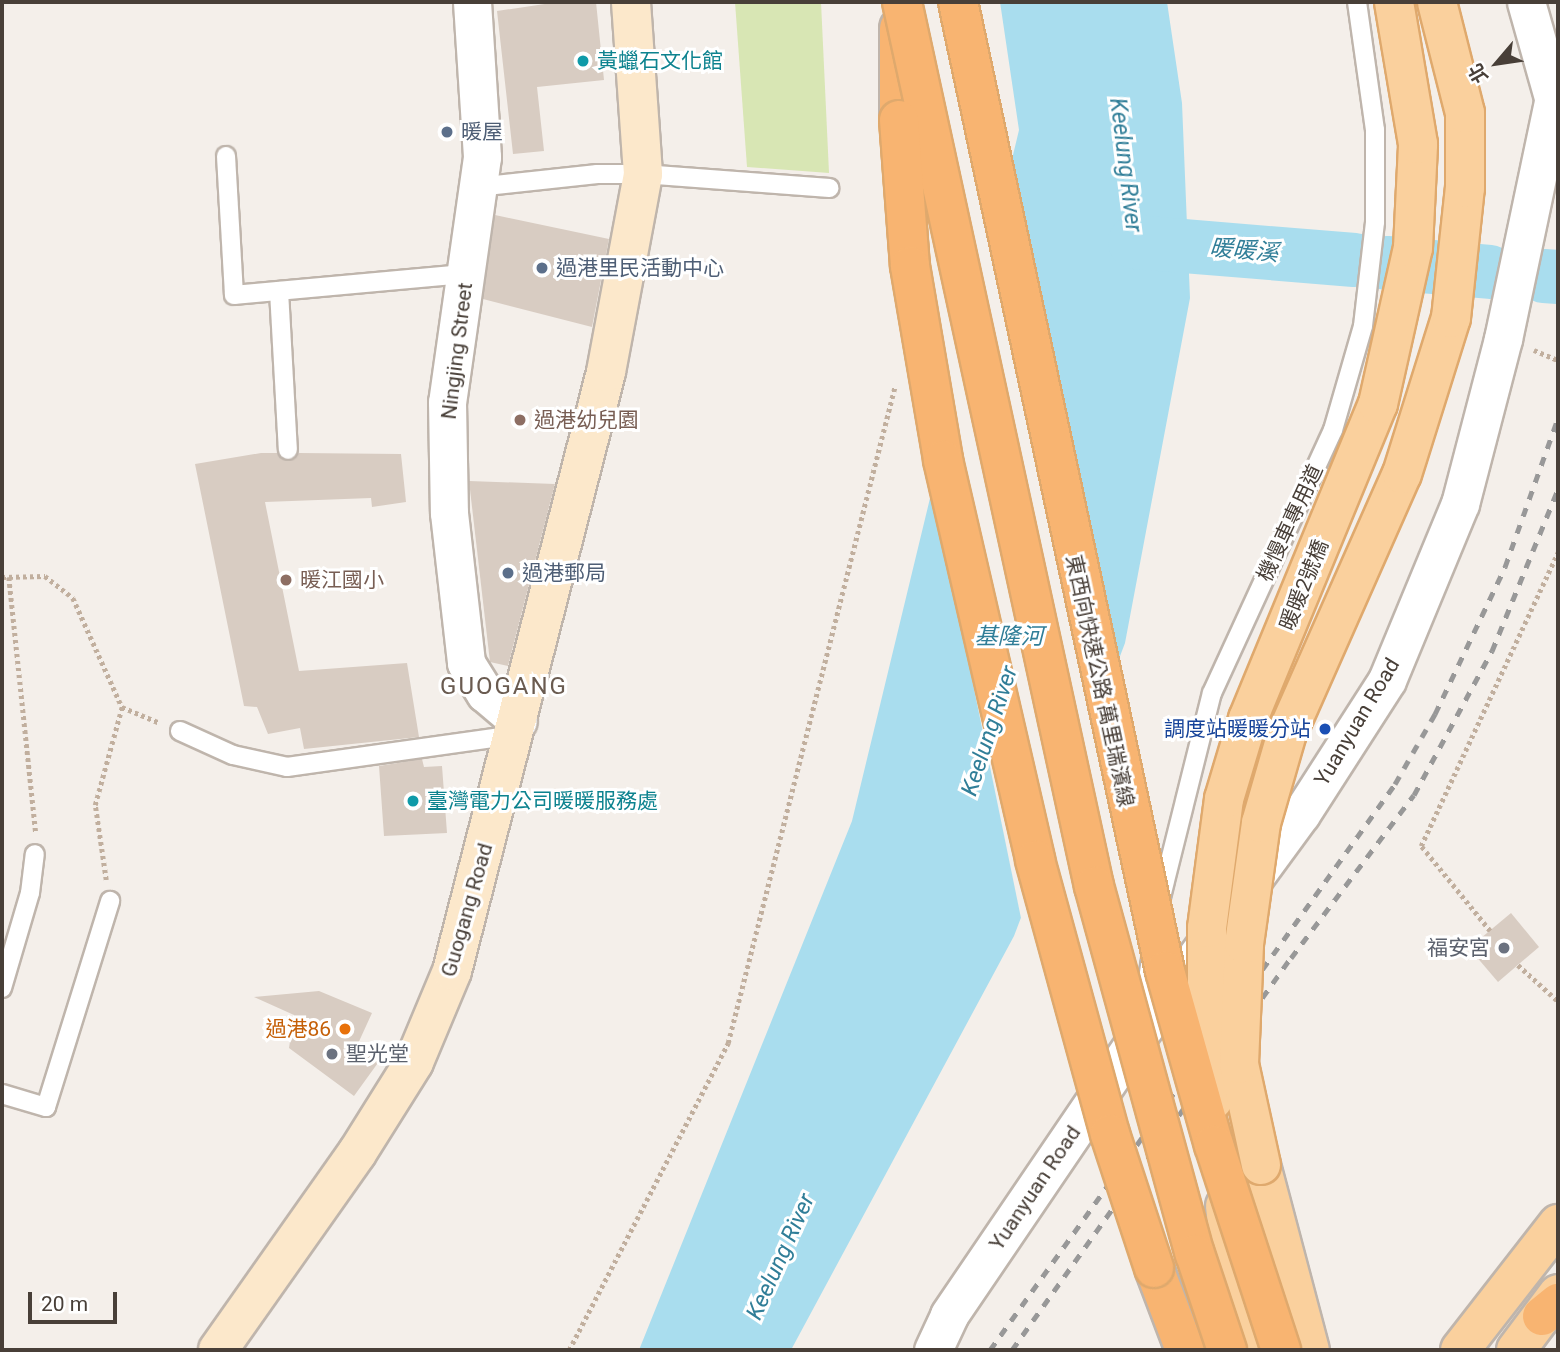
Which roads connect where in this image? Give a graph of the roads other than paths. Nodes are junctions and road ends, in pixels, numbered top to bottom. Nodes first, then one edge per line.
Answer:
1 (472, 2) edge
2 (631, 2) edge
3 (901, 2) edge
4 (958, 2) edge
5 (1357, 2) edge
6 (1394, 2) edge
7 (1437, 2) edge
8 (1526, 2) edge
9 (1556, 90) edge
10 (226, 156) dead end
11 (643, 174) junction
12 (477, 187) junction
13 (829, 188) dead end
14 (466, 274) junction
15 (279, 291) junction
16 (288, 450) dead end
17 (516, 728) junction
18 (180, 731) road end
19 (35, 854) road end
20 (110, 901) road end
21 (2, 988) edge
22 (1139, 1035) junction
23 (2, 1094) edge
24 (1218, 1158) junction
25 (1558, 1224) edge
26 (1289, 1270) junction
27 (1553, 1304) edge
28 (1463, 1344) edge
29 (218, 1350) edge
30 (933, 1350) edge
31 (1185, 1350) edge
32 (1227, 1350) edge
33 (1241, 1350) edge
34 (1281, 1350) edge
35 (1297, 1350) edge
36 (1310, 1350) edge
37 (1339, 1350) edge
38 (1516, 1350) edge

1 - 12 street, Ningjing Street
2 - 11 street, Guogang Road
3 - 31 highway, bridge
3 - 32 highway, bridge
4 - 24 highway, 東西向快速公路 萬里瑞濱線, bridge
5 - 22 lane, 機慢車專用道
6 - 24 main road, 暖暖2號橋, bridge
7 - 26 main road, 暖暖2號橋, bridge
8 - 9 street, Yuanyuan Road
9 - 22 street, Yuanyuan Road
10 - 15 lane
11 - 12 lane
11 - 13 lane
11 - 17 street, Guogang Road
12 - 14 street, Ningjing Street
14 - 15 lane
14 - 17 street, Ningjing Street
15 - 16 lane
17 - 18 lane
17 - 29 street, Guogang Road
19 - 21 lane
20 - 23 lane
22 - 30 street, Yuanyuan Road
24 - 33 main road
24 - 34 highway, 東西向快速公路 萬里瑞濱線, bridge
24 - 35 highway, bridge
25 - 28 main road
26 - 36 main road
26 - 37 main road
27 - 38 main road

